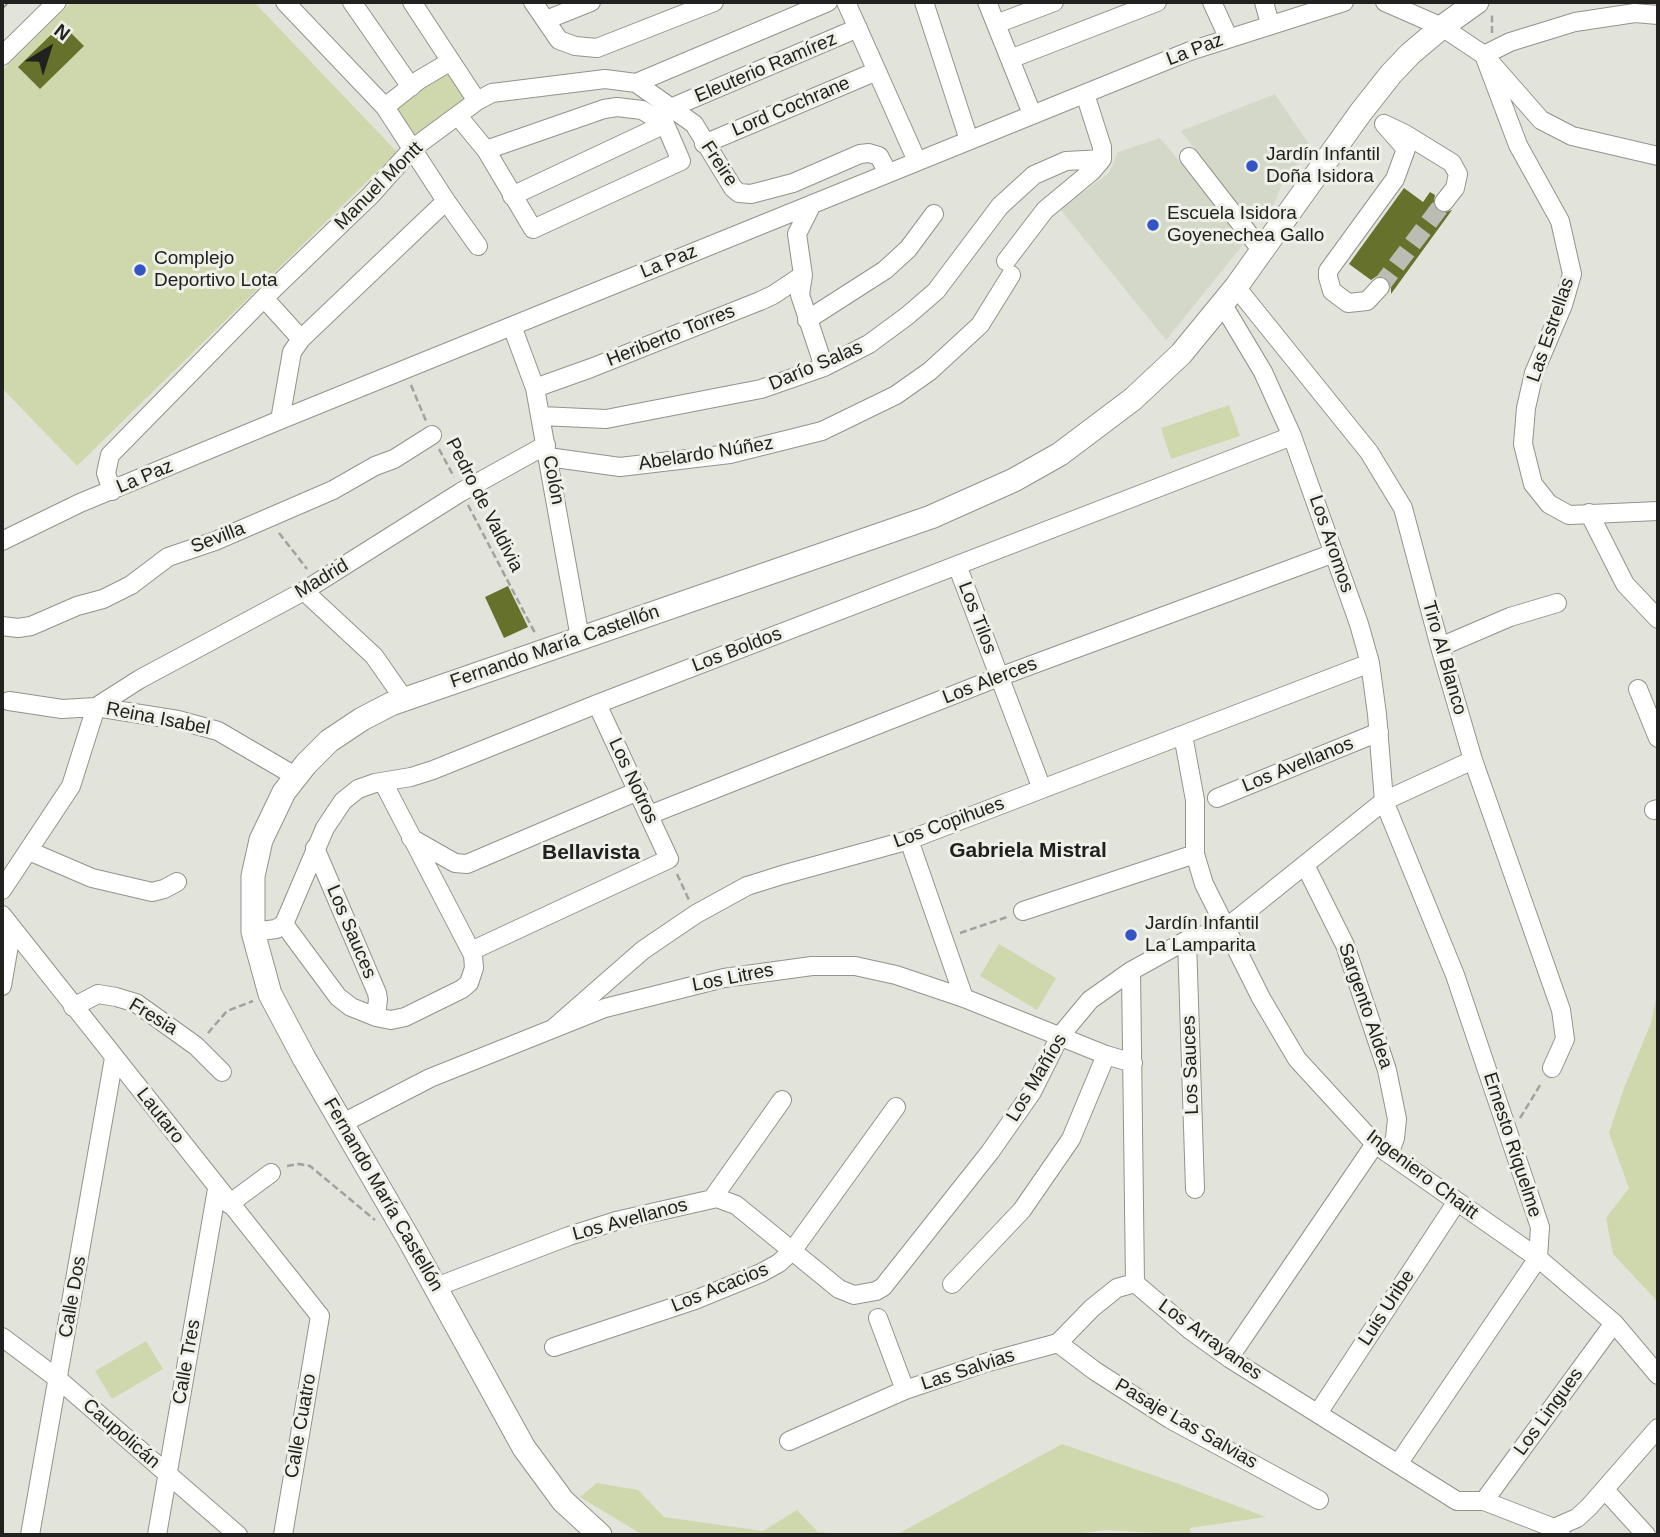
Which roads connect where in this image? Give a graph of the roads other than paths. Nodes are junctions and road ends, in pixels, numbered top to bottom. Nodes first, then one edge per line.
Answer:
1 (57, 2) edge
2 (285, 2) edge
3 (352, 2) edge
4 (412, 2) edge
5 (533, 2) edge
6 (592, 2) edge
7 (714, 2) edge
8 (828, 2) edge
9 (846, 2) edge
10 (924, 2) edge
11 (987, 2) edge
12 (1054, 2) edge
13 (1157, 2) edge
14 (1212, 2) edge
15 (1264, 2) edge
16 (1344, 2) edge
17 (1385, 2) edge
18 (1477, 2) edge
19 (1320, 5) edge
20 (1658, 15) edge
21 (546, 20) junction
22 (996, 24) junction
23 (1270, 24) junction
24 (1442, 27) junction
25 (858, 28) junction
26 (1228, 37) junction
27 (4, 50) edge
28 (1484, 55) junction
29 (1010, 59) junction
30 (451, 61) junction
31 (877, 71) junction
32 (636, 83) junction
33 (411, 87) junction
34 (1085, 94) junction
35 (477, 101) junction
36 (385, 107) junction
37 (673, 107) junction
38 (1360, 112) junction
39 (1032, 114) junction
40 (458, 116) junction
41 (665, 124) junction
42 (1384, 124) junction
43 (969, 140) junction
44 (704, 144) junction
45 (412, 149) junction
46 (486, 150) junction
47 (1658, 156) edge
48 (1189, 157) dead end
49 (1102, 159) junction
50 (917, 161) junction
51 (888, 173) junction
52 (512, 196) junction
53 (446, 201) junction
54 (1444, 202) tunnel mouth
55 (812, 204) junction
56 (934, 214) dead end
57 (478, 246) dead end
58 (1262, 251) junction
59 (803, 275) junction
60 (1380, 287) tunnel mouth
61 (1230, 296) junction
62 (264, 298) junction
63 (807, 320) junction
64 (512, 326) junction
65 (302, 339) junction
66 (824, 367) junction
67 (535, 388) junction
68 (541, 416) junction
69 (280, 420) junction
70 (432, 435) road end
71 (1292, 436) junction
72 (547, 451) junction
73 (112, 491) junction
74 (1658, 511) edge
75 (1589, 513) junction
76 (2, 541) edge
77 (1334, 553) junction
78 (957, 565) junction
79 (311, 586) junction
80 (1557, 603) dead end
81 (1658, 619) edge
82 (2, 626) edge
83 (580, 638) junction
84 (1440, 647) junction
85 (1370, 663) junction
86 (999, 677) junction
87 (1638, 689) dead end
88 (404, 699) junction
89 (9, 702) dead end
90 (597, 704) junction
91 (96, 708) junction
92 (1379, 732) junction
93 (1183, 735) junction
94 (1658, 738) edge
95 (1473, 760) junction
96 (295, 776) junction
97 (383, 782) junction
98 (1042, 789) junction
99 (638, 791) junction
100 (1217, 798) dead end
101 (1384, 801) junction
102 (649, 815) junction
103 (411, 838) junction
104 (909, 840) junction
105 (315, 848) junction
106 (29, 851) junction
107 (1195, 855) junction
108 (1305, 865) junction
109 (177, 882) dead end
110 (2, 890) edge
111 (1023, 911) road end
112 (7, 921) edge
113 (285, 924) junction
114 (1226, 928) junction
115 (253, 932) junction
116 (1187, 940) junction
117 (471, 951) junction
118 (1131, 971) junction
119 (2, 986) edge
120 (964, 998) junction
121 (73, 1007) junction
122 (376, 1017) junction
123 (555, 1027) junction
124 (1060, 1036) junction
125 (1106, 1055) junction
126 (114, 1058) junction
127 (1133, 1063) junction
128 (222, 1072) dead end
129 (1548, 1074) road end
130 (782, 1100) dead end
131 (896, 1107) dead end
132 (343, 1124) junction
133 (1382, 1149) junction
134 (271, 1173) road end
135 (217, 1189) junction
136 (1195, 1189) dead end
137 (712, 1199) junction
138 (1456, 1203) junction
139 (229, 1204) junction
140 (793, 1250) junction
141 (1538, 1258) junction
142 (1135, 1283) junction
143 (952, 1284) dead end
144 (436, 1287) junction
145 (320, 1316) joint
146 (878, 1318) dead end
147 (1614, 1323) junction
148 (2, 1337) edge
149 (1058, 1343) junction
150 (554, 1347) dead end
151 (1229, 1358) junction
152 (1658, 1375) edge
153 (58, 1379) junction
154 (905, 1390) junction
155 (1318, 1413) junction
156 (1658, 1428) edge
157 (789, 1441) dead end
158 (1398, 1464) junction
159 (167, 1475) junction
160 (1605, 1490) junction
161 (1319, 1500) dead end
162 (1484, 1501) junction
163 (1557, 1532) edge
164 (30, 1535) edge
165 (157, 1535) edge
166 (238, 1535) edge
167 (283, 1535) edge
168 (600, 1535) edge
169 (1646, 1535) edge

1 - 27 street
2 - 36 street
3 - 33 street
4 - 30 street
5 - 21 street
6 - 21 street
7 - 21 street
8 - 32 street, Manuel Montt
9 - 25 street
10 - 43 street
11 - 22 street
12 - 22 street
13 - 29 street
14 - 26 street
15 - 23 street
16 - 19 street, La Paz
17 - 24 street
18 - 24 main road, Fernando María Castellón
19 - 23 street, La Paz
20 - 28 street
22 - 29 street
23 - 26 street, La Paz
24 - 28 street
24 - 38 main road, Fernando María Castellón
25 - 31 street
25 - 37 street, Eleuterio Ramírez
26 - 34 street, La Paz
28 - 47 street
28 - 75 street, Las Estrellas
29 - 39 street
30 - 33 street
30 - 35 street
31 - 44 street, Lord Cochrane
31 - 50 street
32 - 35 street, Manuel Montt
32 - 37 street, Freire
33 - 36 street
34 - 39 street, La Paz
34 - 49 street
35 - 40 street, Manuel Montt
36 - 45 street
37 - 44 street, Freire
38 - 42 street
38 - 58 main road, Fernando María Castellón
39 - 43 street, La Paz
40 - 45 street, Manuel Montt
40 - 46 street
41 - 46 street
41 - 52 street
41 - 52 street
42 - 54 street
42 - 60 street
43 - 50 street, La Paz
44 - 51 street, Freire
45 - 53 street
45 - 62 street, Manuel Montt
46 - 52 street
48 - 58 street
49 - 66 street, Darío Salas
49 - 72 street, Abelardo Núñez
50 - 51 street, La Paz
51 - 55 street, La Paz
53 - 57 street
53 - 65 street
55 - 59 street
55 - 64 street, La Paz
56 - 63 street
58 - 61 main road, Fernando María Castellón
59 - 63 street
59 - 67 street, Heriberto Torres
61 - 71 street, Los Aromos
61 - 83 main road, Fernando María Castellón
61 - 84 street, Tiro Al Blanco
62 - 65 street
62 - 73 street, Manuel Montt
63 - 66 street
64 - 67 street, Colón
64 - 69 street, La Paz
65 - 69 street
66 - 68 street, Darío Salas
67 - 68 street, Colón
68 - 72 street, Colón
69 - 73 street, La Paz
70 - 82 street, Sevilla
71 - 77 street, Los Aromos
71 - 78 street, Los Boldos
72 - 79 street, Madrid
72 - 83 street, Colón
73 - 76 street, La Paz
74 - 75 street, Las Estrellas
75 - 81 street
77 - 85 street, Los Aromos
77 - 86 street, Los Alerces
78 - 86 street, Los Tilos
78 - 90 street, Los Boldos
79 - 88 street
79 - 91 street, Madrid
80 - 84 street
83 - 88 main road, Fernando María Castellón
84 - 95 street, Tiro Al Blanco
85 - 92 street, Los Aromos
85 - 93 street, Los Copihues
86 - 98 street, Los Tilos
86 - 102 street, Los Alerces
87 - 94 street
88 - 96 main road, Fernando María Castellón
89 - 91 street, Reina Isabel
90 - 97 street, Los Boldos
90 - 99 street, Los Notros
91 - 96 street, Reina Isabel
91 - 106 street
92 - 100 street, Los Avellanos
92 - 101 street, Los Aromos
93 - 98 street, Los Copihues
93 - 107 street, Ingeniero Chaitt
95 - 101 street, Los Mañíos
95 - 129 street, Tiro Al Blanco
96 - 115 main road, Fernando María Castellón
97 - 103 street
97 - 105 street, Los Boldos
98 - 104 street, Los Copihues
99 - 102 street, Los Notros
99 - 103 street
101 - 108 street, Los Mañíos
101 - 141 street, Ernesto Riquelme
102 - 117 street, Los Notros
103 - 117 street
104 - 120 street
104 - 123 street, Los Copihues
105 - 113 street, Los Boldos
105 - 122 street, Los Sauces
106 - 109 street
106 - 110 street
107 - 111 street
107 - 114 street, Ingeniero Chaitt
108 - 114 street, Los Mañíos
108 - 133 street, Sargento Aldea
112 - 119 street
112 - 121 street, Lautaro
113 - 115 street
113 - 122 street
114 - 116 street, Los Mañíos
114 - 133 street, Ingeniero Chaitt
115 - 132 main road, Fernando María Castellón
116 - 118 street, Los Mañíos
116 - 136 street, Los Sauces
117 - 122 street
118 - 124 street, Los Mañíos
118 - 127 street
120 - 123 street, Los Litres
120 - 124 street, Los Litres
121 - 126 street, Lautaro
121 - 128 street, Fresia
123 - 132 street, Los Litres
124 - 125 street, Los Litres
124 - 140 street, Los Mañíos
125 - 127 street, Los Litres
125 - 143 street
126 - 135 street, Lautaro
126 - 153 street, Calle Dos
127 - 142 street
130 - 137 street, Los Avellanos
131 - 140 street, Los Acacios
132 - 144 main road, Fernando María Castellón
133 - 138 street, Ingeniero Chaitt
133 - 151 street, Sargento Aldea
134 - 139 street
135 - 139 street, Lautaro
135 - 159 street, Calle Tres
137 - 140 street, Los Mañíos
137 - 144 street, Los Avellanos
138 - 141 street, Ingeniero Chaitt
138 - 155 street, Luis Uribe
139 - 145 street, Lautaro
140 - 150 street, Los Acacios
141 - 147 street, Ingeniero Chaitt
141 - 158 street
142 - 149 street
142 - 151 street, Los Arrayanes
144 - 168 main road, Fernando María Castellón
145 - 167 street, Calle Cuatro
146 - 154 street
147 - 152 street, Ingeniero Chaitt
147 - 162 street, Los Lingues
148 - 153 street, Caupolicán
149 - 154 street, Las Salvias
149 - 161 street, Pasaje Las Salvias
151 - 155 street, Los Arrayanes
153 - 159 street, Caupolicán
153 - 164 street, Calle Dos
154 - 157 street, Las Salvias
155 - 158 street, Los Arrayanes
156 - 160 street
158 - 162 street, Los Arrayanes
159 - 165 street, Calle Tres
159 - 166 street, Caupolicán
160 - 163 street
160 - 169 street
162 - 163 street, Los Arrayanes

